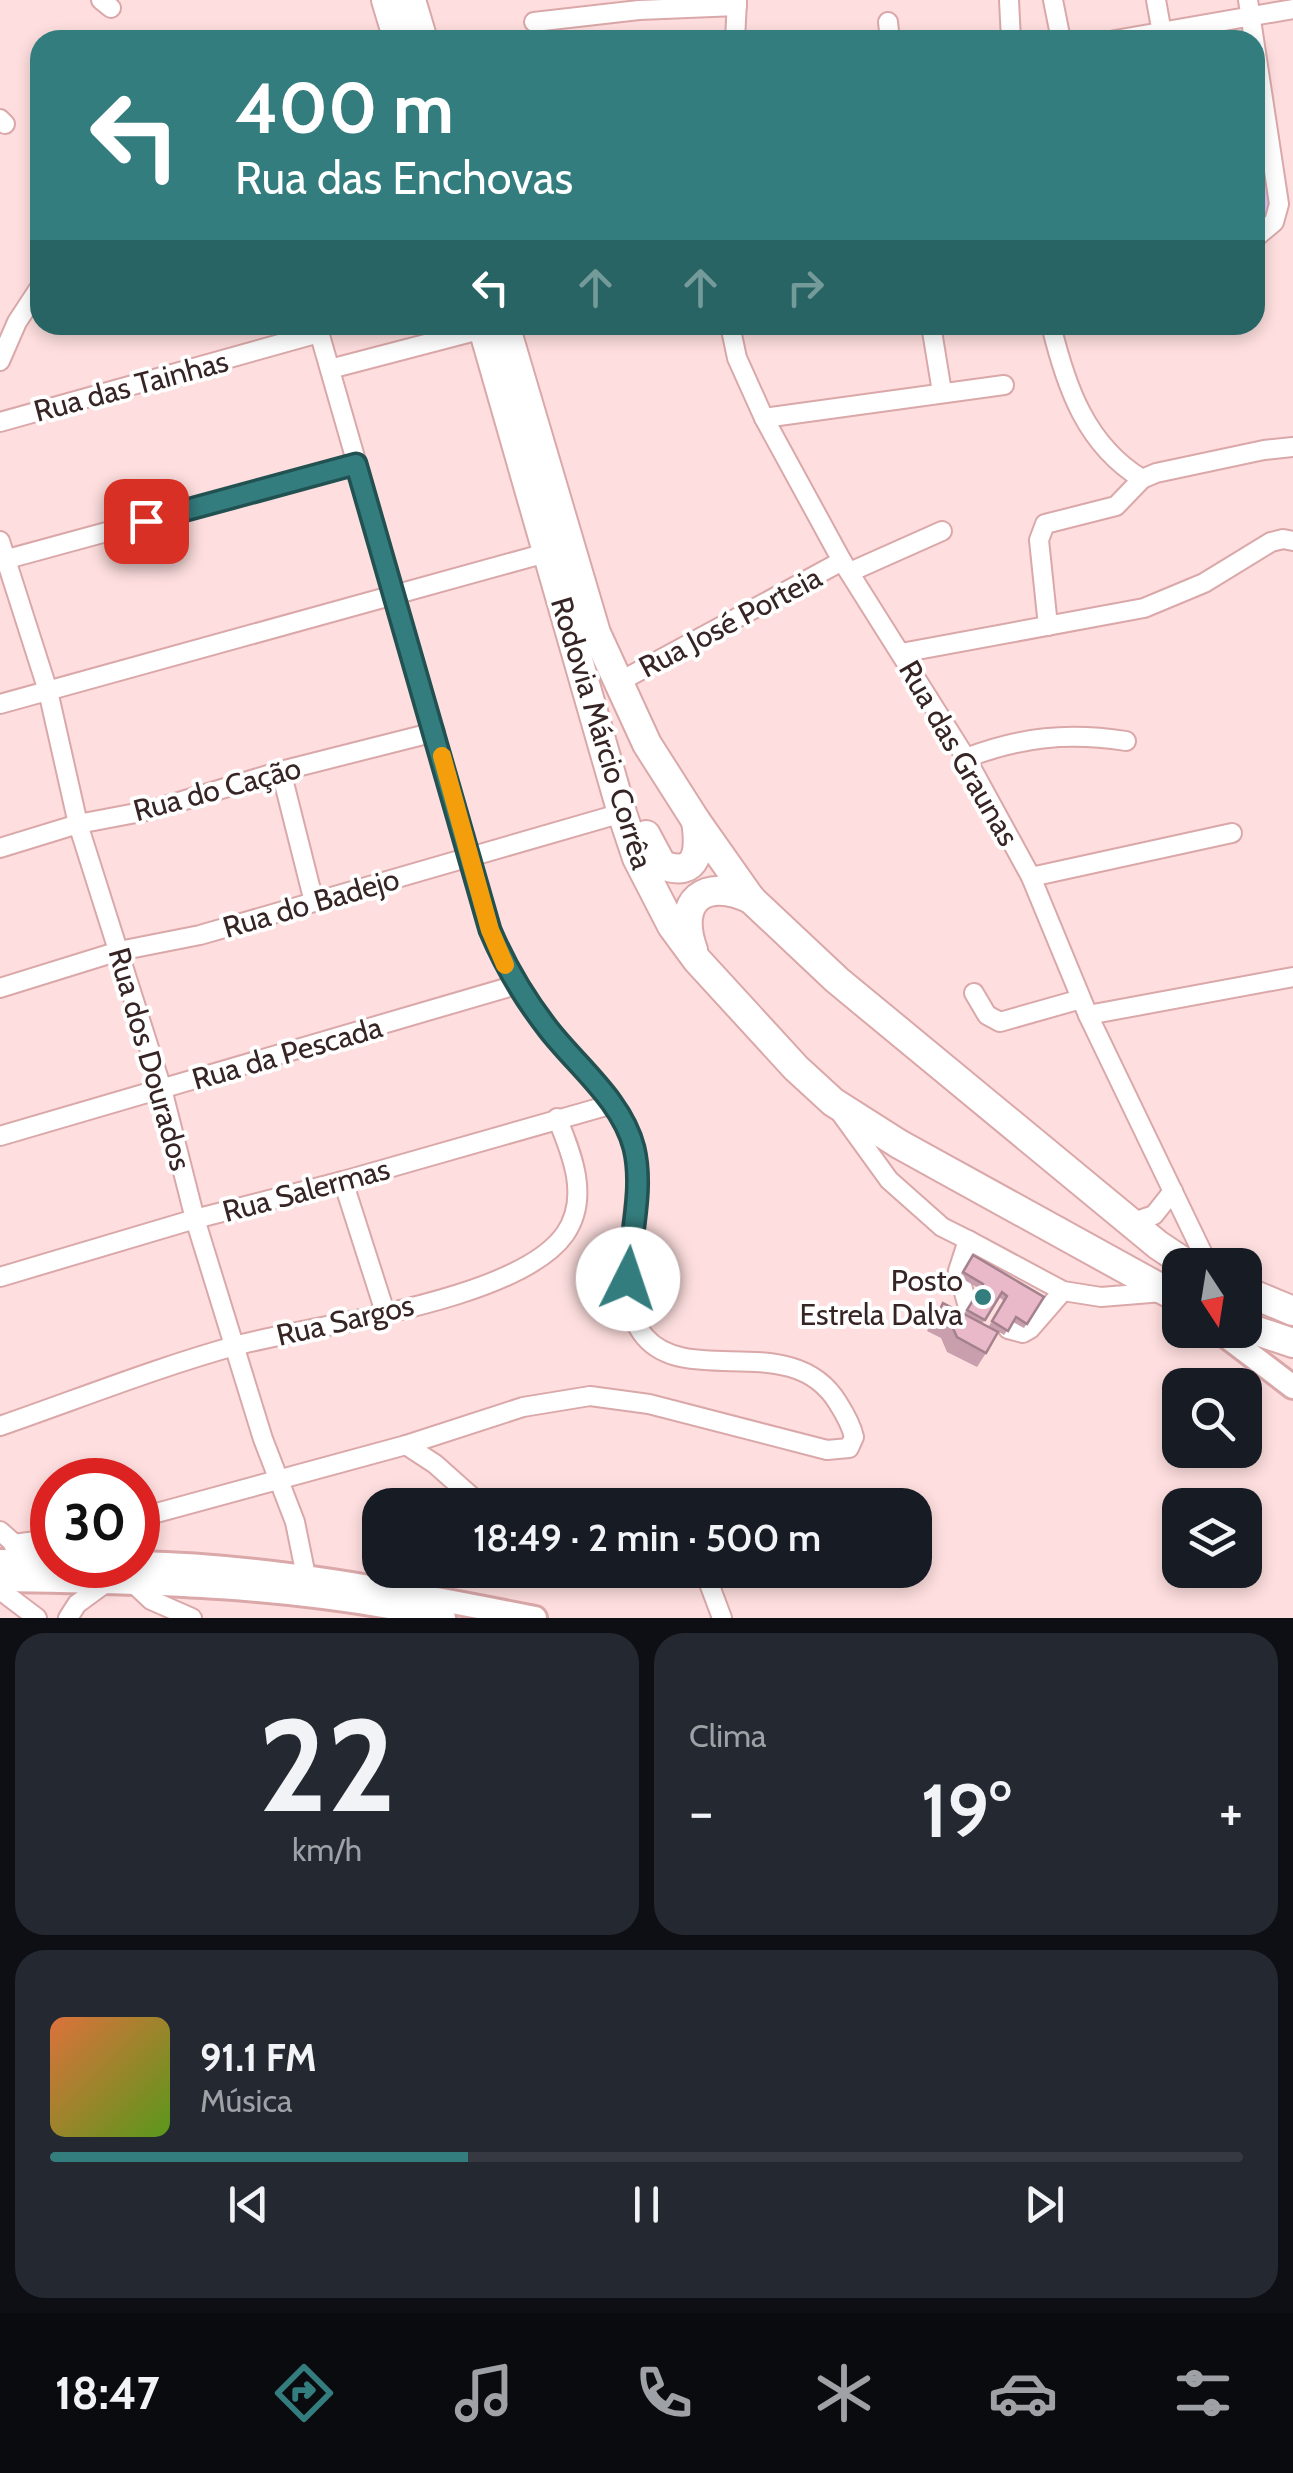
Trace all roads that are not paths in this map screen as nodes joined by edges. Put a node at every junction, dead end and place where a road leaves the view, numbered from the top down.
1 (386, 0) edge
2 (411, 0) edge
3 (419, 0) edge
4 (1009, 0) edge
5 (1053, 0) edge
6 (1156, 0) edge
7 (737, 3) edge
8 (1250, 8) edge
9 (1293, 9) edge
10 (534, 22) dead end
11 (395, 30) edge
12 (421, 30) edge
13 (423, 30) edge
14 (736, 30) edge
15 (1010, 30) edge
16 (1060, 30) edge
17 (1161, 30) edge
18 (1173, 30) edge
19 (1265, 109) edge
20 (1265, 230) edge
21 (30, 302) edge
22 (297, 335) edge
23 (320, 335) edge
24 (457, 335) edge
25 (492, 335) edge
26 (493, 335) edge
27 (732, 335) edge
28 (933, 335) edge
29 (1054, 335) edge
30 (0, 361) edge
31 (330, 370) junction
32 (1004, 384) dead end
33 (942, 392) junction
34 (764, 418) junction
35 (0, 422) edge
36 (1293, 448) edge
37 (356, 464) junction
38 (1142, 479) junction
39 (942, 530) dead end
40 (1293, 542) edge
41 (546, 553) junction
42 (2, 554) edge
43 (846, 567) junction
44 (396, 594) junction
45 (1048, 626) junction
46 (901, 654) junction
47 (617, 683) junction
48 (48, 691) junction
49 (0, 704) edge
50 (435, 732) junction
51 (1126, 741) dead end
52 (966, 758) junction
53 (281, 771) junction
54 (618, 801) junction
55 (696, 821) junction
56 (78, 824) junction
57 (1232, 833) dead end
58 (0, 848) edge
59 (470, 857) junction
60 (1031, 878) junction
61 (752, 898) junction
62 (314, 902) junction
63 (120, 951) junction
64 (697, 960) junction
65 (1293, 977) edge
66 (516, 985) junction
67 (0, 988) edge
68 (974, 993) dead end
69 (1085, 1007) junction
70 (162, 1090) junction
71 (832, 1102) junction
72 (613, 1104) junction
73 (557, 1118) junction
74 (0, 1136) edge
75 (344, 1182) junction
76 (1173, 1191) junction
77 (195, 1219) junction
78 (1131, 1222) junction
79 (968, 1240) junction
80 (1165, 1248) edge
81 (1200, 1248) edge
82 (0, 1277) edge
83 (1162, 1290) edge
84 (1063, 1291) junction
85 (1162, 1297) edge
86 (1262, 1298) edge
87 (968, 1307) edge
88 (1293, 1310) edge
89 (385, 1312) junction
90 (1008, 1329) edge
91 (1262, 1333) edge
92 (1293, 1343) edge
93 (236, 1346) junction
94 (1242, 1348) edge
95 (1293, 1387) edge
96 (0, 1426) edge
97 (406, 1445) junction
98 (278, 1479) junction
99 (462, 1488) edge
100 (160, 1512) edge
101 (30, 1542) edge
102 (4, 1546) edge
103 (30, 1556) edge
104 (160, 1569) edge
105 (160, 1576) edge
106 (306, 1576) junction
107 (0, 1580) edge
108 (30, 1581) edge
109 (99, 1588) edge
110 (143, 1588) edge
111 (711, 1588) edge
112 (388, 1589) joint
113 (0, 1590) edge
114 (36, 1618) edge
115 (68, 1618) edge
116 (192, 1618) edge
117 (444, 1618) edge
118 (535, 1618) edge
119 (722, 1618) edge

1 - 11 highway
2 - 12 highway
3 - 13 street
4 - 15 street
5 - 16 street
6 - 17 street
7 - 10 street
7 - 14 street
8 - 9 street
8 - 18 street
19 - 20 street
21 - 30 street
22 - 35 street, Rua das Tainhas
23 - 31 street
24 - 31 street
25 - 41 highway, Rodovia Márcio Corrêa
26 - 47 highway, Rodovia Márcio Corrêa
27 - 34 street, Rua das Graunas
28 - 33 street
29 - 38 street
31 - 37 street
32 - 33 street
33 - 34 street
34 - 43 street, Rua das Graunas
36 - 38 street
37 - 42 street
37 - 44 street
38 - 45 street
39 - 43 street, Rua José Porteia
40 - 45 street
41 - 44 street
41 - 54 highway, Rodovia Márcio Corrêa
42 - 48 street, Rua dos Dourados
43 - 46 street, Rua das Graunas
43 - 47 street, Rua José Porteia
44 - 48 street
44 - 50 street
45 - 46 street
46 - 52 street, Rua das Graunas
47 - 55 highway, Rodovia Márcio Corrêa
48 - 49 street
48 - 56 street, Rua dos Dourados
50 - 53 street, Rua do Cação
50 - 59 street
51 - 52 street
52 - 60 street, Rua das Graunas
53 - 56 street, Rua do Cação
53 - 62 street
54 - 55 highway
54 - 59 street, Rua do Badejo
54 - 64 highway, Rodovia Márcio Corrêa
55 - 61 highway, Rodovia Márcio Corrêa
56 - 58 street, Rua do Cação
56 - 63 street, Rua dos Dourados
57 - 60 street
59 - 62 street, Rua do Badejo
59 - 66 street
60 - 69 street, Rua das Graunas
61 - 64 highway
61 - 78 highway, Rodovia Márcio Corrêa
62 - 63 street, Rua do Badejo
63 - 67 street, Rua do Badejo
63 - 70 street, Rua dos Dourados
64 - 71 highway, Rodovia Márcio Corrêa
65 - 69 street
66 - 70 street, Rua da Pescada
66 - 72 street
68 - 69 street
69 - 76 street, Rua das Graunas
70 - 74 street, Rua da Pescada
70 - 77 street, Rua dos Dourados
71 - 79 street
71 - 83 highway, Rodovia Márcio Corrêa
72 - 73 street, Rua Salermas
72 - 97 street
73 - 75 street, Rua Salermas
73 - 89 street, Rua Sargos
75 - 77 street, Rua Salermas
75 - 89 street
76 - 78 street
76 - 81 street, Rua das Graunas
77 - 82 street, Rua Salermas
77 - 93 street, Rua dos Dourados
78 - 80 highway, Rodovia Márcio Corrêa
79 - 84 street
79 - 87 street
84 - 85 street
84 - 90 street
86 - 88 highway
89 - 93 street, Rua Sargos
91 - 92 highway
93 - 96 street, Rua Sargos
93 - 98 street, Rua dos Dourados
94 - 95 main road
97 - 98 street
97 - 99 street
98 - 100 street
98 - 106 street, Rua dos Dourados
101 - 102 street
102 - 103 main road
104 - 106 main road
105 - 117 main road
106 - 112 main road
107 - 108 main road
109 - 115 street
110 - 116 street
111 - 119 street
112 - 118 main road
113 - 114 street

